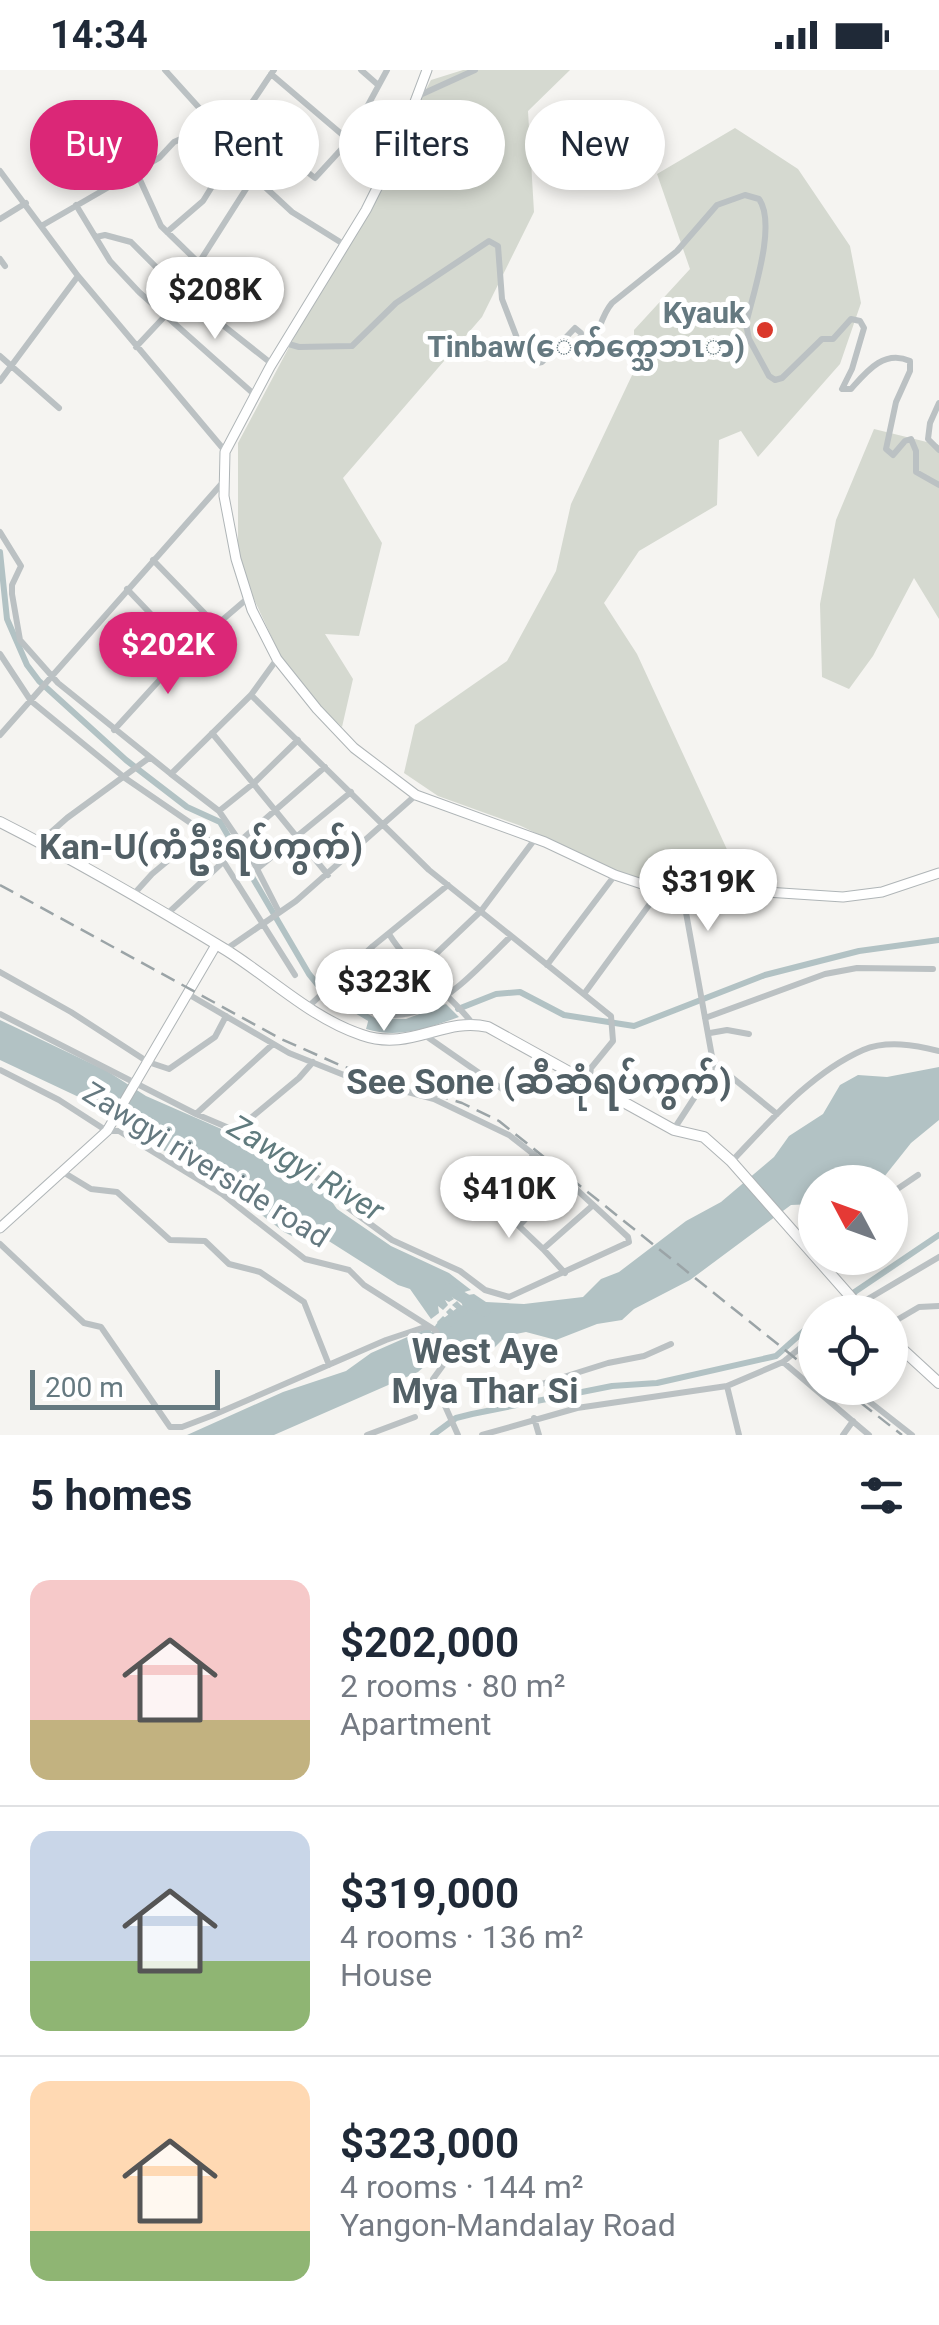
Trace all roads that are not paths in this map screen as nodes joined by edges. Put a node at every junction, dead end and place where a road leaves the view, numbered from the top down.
1 (164, 70) edge
2 (361, 70) edge
3 (387, 70) edge
4 (427, 70) edge
5 (475, 70) edge
6 (272, 72) edge
7 (378, 84) junction
8 (420, 95) junction
9 (192, 100) edge
10 (252, 100) edge
11 (370, 100) edge
12 (418, 100) edge
13 (339, 134) edge
14 (339, 152) edge
15 (0, 170) edge
16 (319, 175) edge
17 (102, 190) edge
18 (144, 190) edge
19 (210, 190) edge
20 (246, 190) edge
21 (267, 190) edge
22 (375, 190) edge
23 (26, 203) junction
24 (76, 205) junction
25 (0, 219) edge
26 (43, 225) junction
27 (166, 232) junction
28 (96, 237) junction
29 (345, 245) junction
30 (200, 264) junction
31 (78, 276) junction
32 (181, 292) junction
33 (165, 316) junction
34 (284, 343) junction
35 (136, 347) junction
36 (0, 356) edge
37 (272, 364) junction
38 (12, 366) junction
39 (0, 380) edge
40 (256, 395) junction
41 (939, 403) edge
42 (59, 408) dead end
43 (939, 450) edge
44 (225, 452) junction
45 (224, 480) junction
46 (939, 485) edge
47 (0, 532) edge
48 (153, 560) junction
49 (127, 590) junction
50 (248, 598) junction
51 (216, 624) junction
52 (186, 651) junction
53 (0, 654) edge
54 (278, 659) junction
55 (49, 681) junction
56 (250, 695) junction
57 (34, 698) junction
58 (114, 730) junction
59 (212, 732) junction
60 (0, 735) edge
61 (298, 740) junction
62 (149, 758) junction
63 (325, 767) junction
64 (171, 774) junction
65 (128, 776) junction
66 (254, 783) junction
67 (352, 792) junction
68 (416, 794) junction
69 (275, 808) junction
70 (219, 810) junction
71 (0, 822) edge
72 (383, 826) junction
73 (202, 833) junction
74 (297, 837) junction
75 (534, 839) junction
76 (240, 841) junction
77 (40, 842) junction
78 (223, 862) junction
79 (257, 869) junction
80 (939, 873) edge
81 (328, 875) junction
82 (615, 875) junction
83 (448, 885) junction
84 (660, 890) junction
85 (683, 895) junction
86 (132, 896) junction
87 (481, 911) junction
88 (166, 915) junction
89 (272, 917) junction
90 (388, 934) junction
91 (511, 936) junction
92 (221, 948) junction
93 (547, 965) junction
94 (933, 968) dead end
95 (420, 970) junction
96 (0, 972) edge
97 (294, 975) dead end
98 (327, 987) junction
99 (187, 993) junction
100 (584, 994) junction
101 (449, 999) junction
102 (308, 1008) junction
103 (0, 1014) edge
104 (226, 1016) junction
105 (704, 1017) junction
106 (469, 1019) junction
107 (710, 1033) junction
108 (749, 1034) dead end
109 (426, 1036) junction
110 (274, 1044) junction
111 (939, 1051) edge
112 (148, 1062) junction
113 (313, 1062) junction
114 (713, 1062) junction
115 (2, 1073) edge
116 (134, 1085) junction
117 (589, 1085) junction
118 (511, 1095) dead end
119 (196, 1114) junction
120 (776, 1114) junction
121 (109, 1129) junction
122 (674, 1130) junction
123 (234, 1132) junction
124 (534, 1154) junction
125 (731, 1162) junction
126 (63, 1172) junction
127 (918, 1175) dead end
128 (564, 1178) junction
129 (908, 1182) edge
130 (592, 1206) junction
131 (519, 1226) junction
132 (0, 1228) edge
133 (798, 1235) edge
134 (0, 1244) edge
135 (543, 1249) junction
136 (939, 1257) edge
137 (565, 1273) junction
138 (876, 1295) edge
139 (939, 1306) edge
140 (908, 1313) edge
141 (432, 1328) junction
142 (671, 1344) dead end
143 (798, 1349) edge
144 (908, 1352) edge
145 (783, 1362) junction
146 (329, 1365) junction
147 (934, 1371) edge
148 (568, 1377) junction
149 (939, 1384) edge
150 (535, 1386) dead end
151 (727, 1386) junction
152 (576, 1403) junction
153 (874, 1405) edge
154 (415, 1417) dead end
155 (534, 1418) junction
156 (853, 1422) junction
157 (367, 1435) edge
158 (458, 1435) edge
159 (482, 1435) edge
160 (540, 1435) edge
161 (739, 1435) edge
162 (842, 1435) edge
163 (869, 1435) edge
164 (912, 1435) edge

1 - 9 street
2 - 7 street
3 - 7 street
4 - 8 main road
5 - 8 street
6 - 10 street
6 - 13 street
7 - 11 street
8 - 12 main road
14 - 16 street
15 - 23 street
17 - 24 street
18 - 27 street
19 - 27 street
20 - 30 street
21 - 29 street
22 - 29 main road
23 - 25 street
23 - 26 street
24 - 26 street
24 - 28 street
26 - 31 street
27 - 30 street
28 - 32 street
28 - 33 street
29 - 34 main road
30 - 32 street
31 - 35 street
31 - 38 street
32 - 33 street
32 - 37 street
33 - 35 street
33 - 40 street
34 - 37 main road
34 - 46 street
35 - 44 street
36 - 38 street
37 - 40 main road
38 - 39 street
38 - 42 street
40 - 44 main road
41 - 43 street
44 - 45 main road
45 - 48 street
45 - 50 main road
47 - 55 street
48 - 49 street
48 - 51 street
49 - 52 street
49 - 55 street
50 - 51 street
50 - 54 main road
51 - 52 street
52 - 58 street
53 - 57 street
54 - 56 street
54 - 68 main road
55 - 57 street
55 - 58 street
56 - 59 street
56 - 61 street
57 - 60 street
57 - 65 street
58 - 62 street
59 - 64 street
59 - 66 street
61 - 63 street
61 - 66 street
62 - 64 street
62 - 65 street
63 - 67 street
63 - 69 street
64 - 70 street
65 - 73 street
65 - 77 street
66 - 69 street
66 - 70 street
67 - 72 street
67 - 74 street
68 - 72 street
68 - 75 main road
69 - 74 street
69 - 76 street
70 - 76 street
71 - 77 highway
72 - 81 street
72 - 83 street
73 - 78 street
73 - 86 street
74 - 79 street
74 - 81 street
75 - 82 main road
75 - 87 street
76 - 79 street
77 - 86 highway
78 - 88 street
78 - 89 street
79 - 89 street
80 - 85 main road
81 - 89 street
82 - 84 main road
82 - 93 street
83 - 87 street
83 - 90 street
84 - 85 main road
84 - 100 street
85 - 105 street
86 - 88 highway
87 - 91 street
87 - 95 street
88 - 92 highway
89 - 92 street
89 - 97 street
90 - 95 street
90 - 98 street
91 - 93 street
91 - 101 street
92 - 99 main road
92 - 102 highway
93 - 100 street
94 - 105 street
95 - 101 street
96 - 112 street
98 - 101 street
98 - 102 street
99 - 104 street
99 - 112 main road
100 - 117 street
101 - 106 street
102 - 109 highway
103 - 116 street, Zawgyi riverside road
104 - 110 street
104 - 112 street
105 - 107 street
106 - 109 highway
106 - 117 highway
107 - 108 street
107 - 114 street
109 - 118 street
110 - 113 street
110 - 119 street
111 - 120 street
112 - 116 main road
113 - 123 street
113 - 124 street
114 - 120 street
114 - 122 street
115 - 121 street, Zawgyi riverside road
116 - 119 street, Zawgyi riverside road
116 - 121 main road
117 - 122 highway
119 - 123 street, Zawgyi riverside road
120 - 125 street
121 - 126 main road
121 - 141 street, Zawgyi riverside road
122 - 125 highway
123 - 137 street, Zawgyi riverside road
124 - 128 street
124 - 131 street
125 - 133 highway
126 - 132 main road
126 - 146 street
127 - 129 street
128 - 130 street
128 - 131 street
130 - 135 street
130 - 137 street, Zawgyi riverside road
131 - 135 street
134 - 146 street
135 - 137 street
136 - 138 street
139 - 140 street
141 - 146 street
141 - 158 street, Zawgyi riverside road
142 - 148 street
143 - 145 street
144 - 147 highway
145 - 151 street
145 - 156 street
147 - 149 highway
148 - 150 street
148 - 152 street
151 - 152 street
151 - 161 street
152 - 155 street
153 - 164 street
154 - 157 street
155 - 159 street
155 - 160 street
156 - 162 street
156 - 163 street

